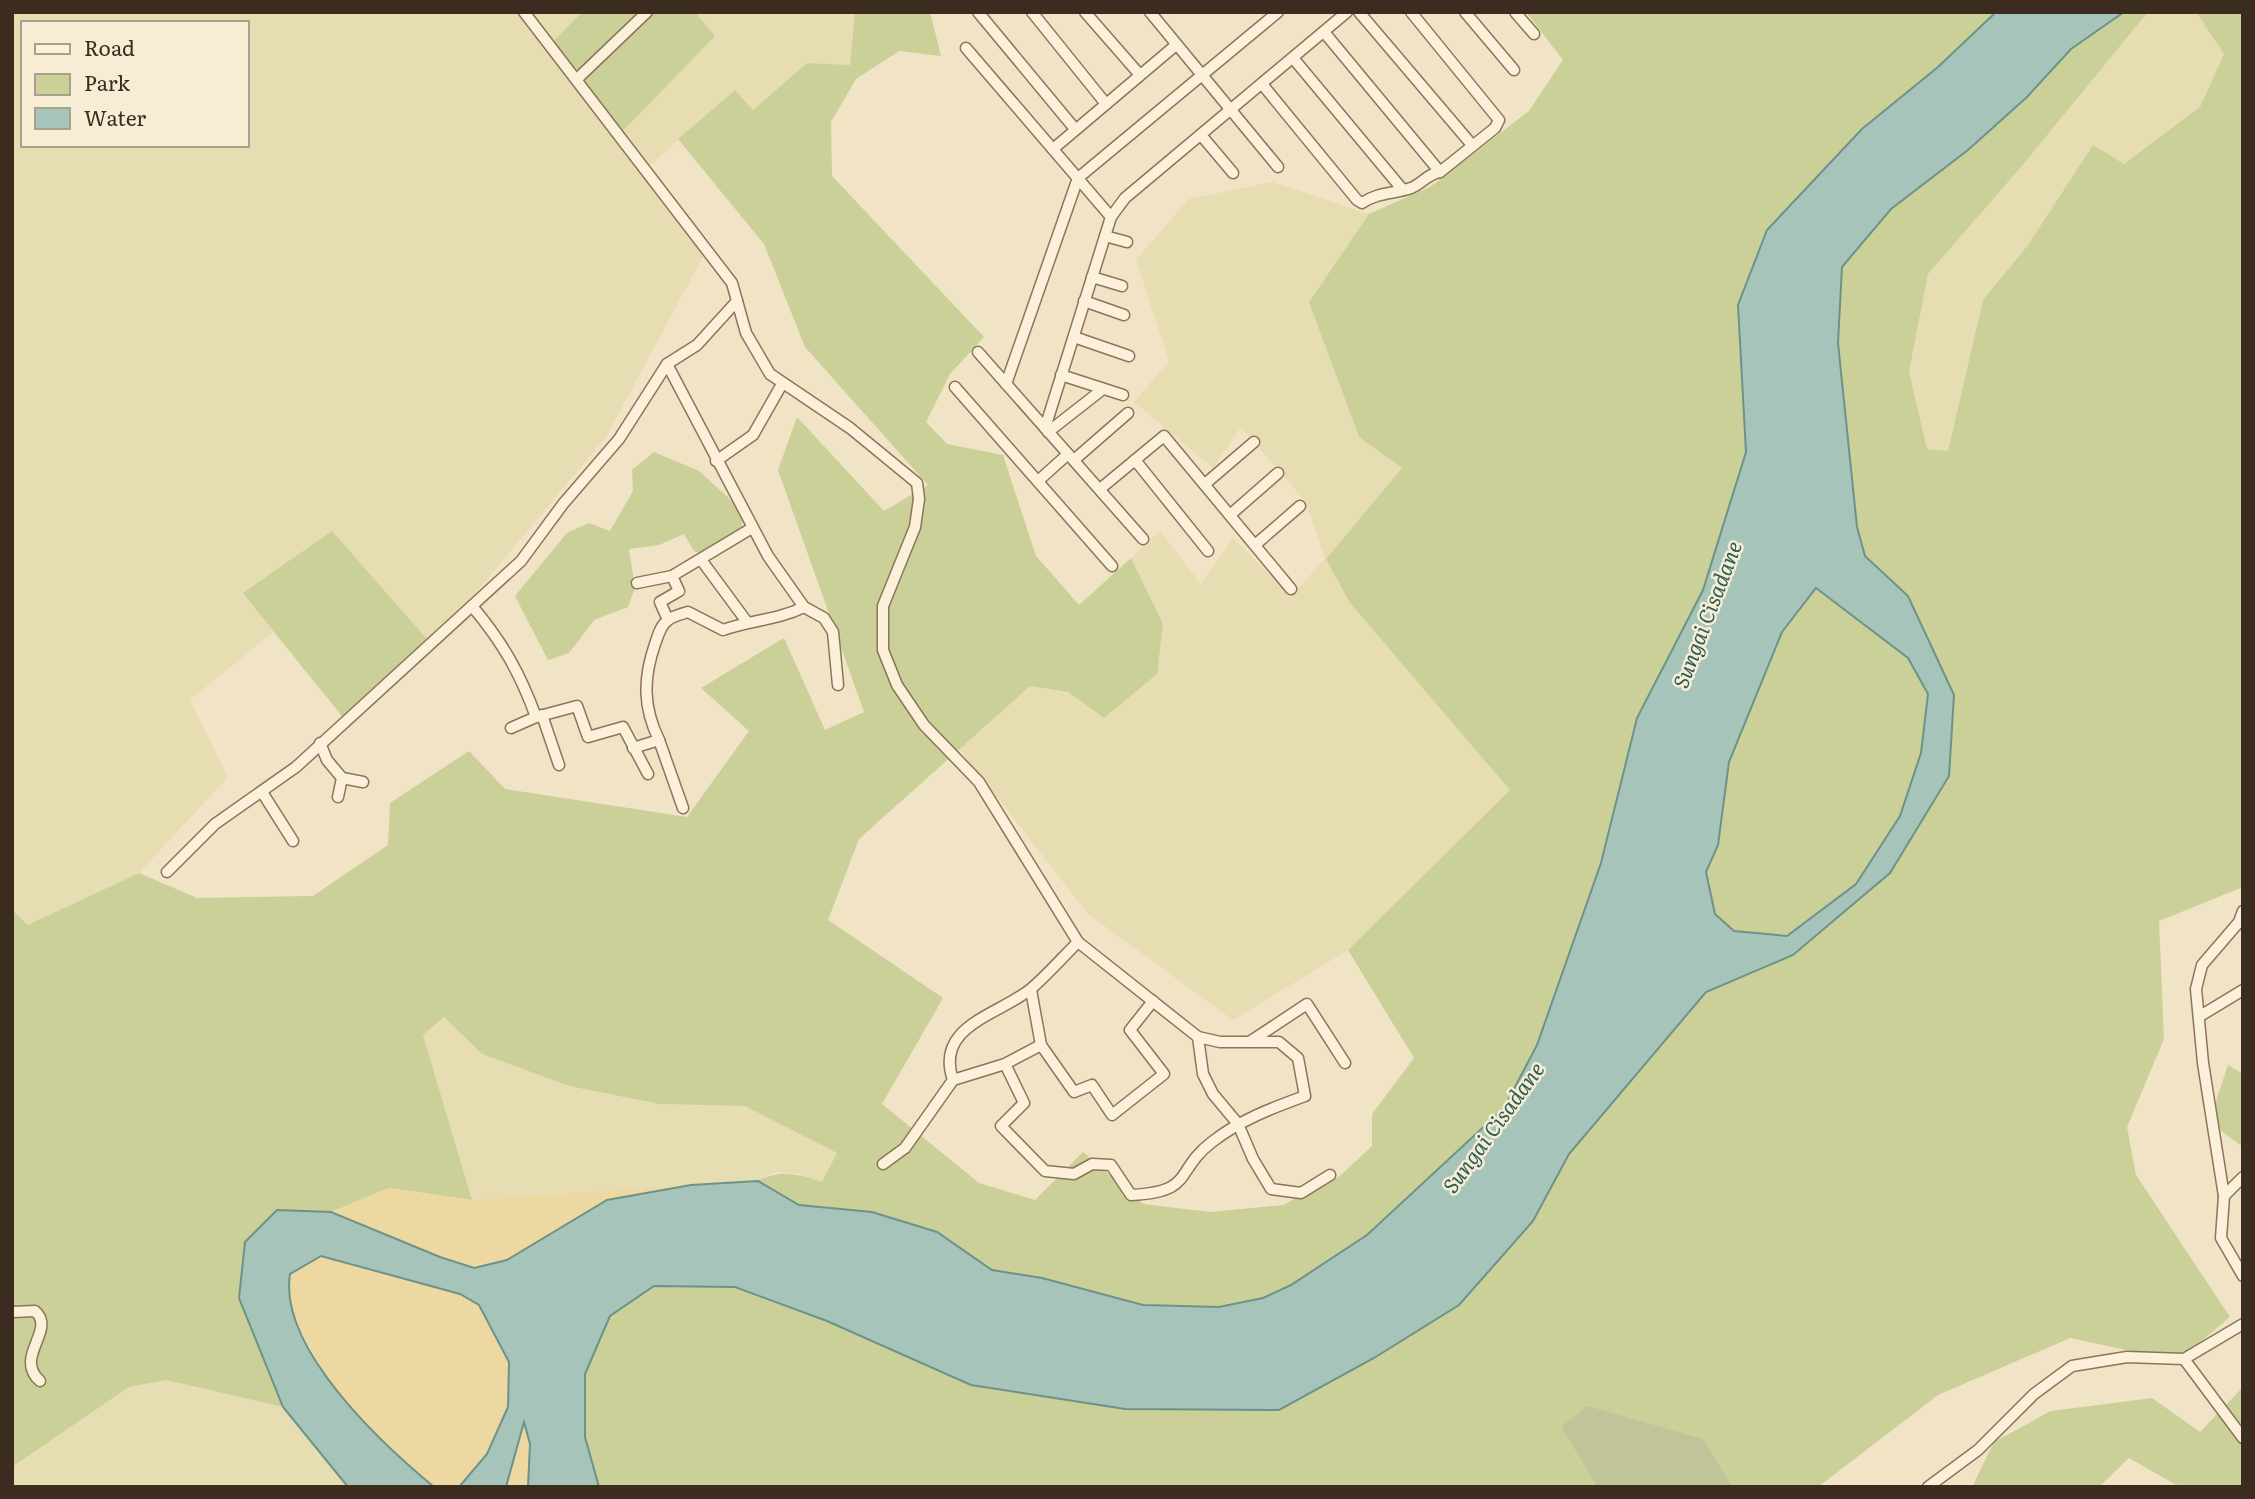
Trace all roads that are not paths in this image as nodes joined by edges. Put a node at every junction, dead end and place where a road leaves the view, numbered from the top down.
1 (524, 12) edge
2 (647, 12) edge
3 (978, 12) edge
4 (1032, 12) edge
5 (1086, 12) edge
6 (1150, 12) edge
7 (1278, 12) edge
8 (1347, 12) edge
9 (1359, 12) edge
10 (1411, 12) edge
11 (1465, 12) edge
12 (1515, 12) edge
13 (1324, 32) junction
14 (1534, 34) dead end
15 (1176, 45) junction
16 (967, 48) dead end
17 (1293, 58) junction
18 (1514, 70) dead end
19 (1140, 75) junction
20 (1201, 75) junction
21 (577, 79) junction
22 (1262, 84) junction
23 (1106, 104) junction
24 (1230, 110) junction
25 (1075, 130) junction
26 (1201, 135) junction
27 (1472, 145) junction
28 (1053, 149) junction
29 (1278, 167) dead end
30 (1440, 172) junction
31 (1233, 173) dead end
32 (1078, 178) junction
33 (1402, 190) junction
34 (1111, 217) junction
35 (1105, 236) junction
36 (1127, 242) dead end
37 (1092, 277) junction
38 (1122, 286) dead end
39 (737, 301) junction
40 (1084, 301) junction
41 (1124, 315) dead end
42 (1074, 337) junction
43 (978, 352) dead end
44 (1129, 356) dead end
45 (667, 364) junction
46 (1061, 374) junction
47 (782, 384) junction
48 (1006, 384) junction
49 (955, 387) dead end
50 (1103, 389) junction
51 (1123, 395) dead end
52 (1128, 414) dead end
53 (1047, 430) junction
54 (1254, 442) dead end
55 (1071, 457) junction
56 (1135, 460) junction
57 (716, 461) junction
58 (1278, 473) dead end
59 (1038, 481) junction
60 (1205, 485) junction
61 (1100, 489) junction
62 (1300, 506) dead end
63 (1230, 515) junction
64 (751, 528) junction
65 (1143, 538) dead end
66 (1255, 545) junction
67 (1208, 551) dead end
68 (702, 561) junction
69 (1112, 566) dead end
70 (672, 576) junction
71 (637, 583) dead end
72 (1291, 589) dead end
73 (472, 606) junction
74 (804, 607) junction
75 (668, 620) junction
76 (747, 621) junction
77 (838, 685) dead end
78 (539, 716) junction
79 (511, 728) dead end
80 (659, 740) junction
81 (320, 743) junction
82 (633, 748) junction
83 (559, 765) dead end
84 (648, 774) dead end
85 (342, 778) junction
86 (363, 782) dead end
87 (262, 792) junction
88 (338, 797) dead end
89 (683, 808) dead end
90 (293, 841) dead end
91 (167, 872) dead end
92 (2243, 911) edge
93 (2241, 925) edge
94 (1078, 942) junction
95 (1031, 990) junction
96 (2243, 990) edge
97 (1153, 1001) junction
98 (2200, 1016) junction
99 (1198, 1037) junction
100 (1251, 1041) junction
101 (1041, 1045) junction
102 (1345, 1063) dead end
103 (1005, 1064) junction
104 (953, 1080) junction
105 (1238, 1124) junction
106 (883, 1164) dead end
107 (1330, 1175) dead end
108 (2243, 1177) edge
109 (2224, 1196) junction
110 (2243, 1276) edge
111 (12, 1312) edge
112 (2243, 1324) edge
113 (2184, 1359) junction
114 (40, 1381) dead end
115 (2243, 1438) edge
116 (1928, 1487) edge

1 - 21 street
2 - 21 street
3 - 25 street
4 - 23 street
5 - 19 street
6 - 15 street
7 - 20 street
8 - 13 street
9 - 27 street
10 - 27 street
11 - 18 street
12 - 14 street
13 - 17 street
13 - 30 street
15 - 19 street
15 - 20 street
16 - 28 street
17 - 22 street
17 - 33 street
19 - 23 street
20 - 24 street
20 - 32 street
21 - 39 street
22 - 24 street
22 - 33 street
23 - 25 street
24 - 26 street
24 - 29 street
25 - 28 street
26 - 31 street
26 - 34 street
27 - 30 street
28 - 32 street
30 - 33 street
32 - 34 street
32 - 48 street
34 - 35 street
35 - 36 street
35 - 37 street
37 - 38 street
37 - 40 street
39 - 45 street
39 - 47 street
40 - 41 street
40 - 42 street
42 - 44 street
42 - 46 street
43 - 48 street
45 - 57 street
45 - 73 street
46 - 50 street
46 - 53 street
47 - 57 street
47 - 94 street
48 - 53 street
49 - 59 street
50 - 51 street
50 - 53 street
52 - 55 street
53 - 55 street
54 - 60 street
55 - 59 street
55 - 61 street
56 - 60 street
56 - 61 street
56 - 67 street
57 - 64 street
58 - 63 street
59 - 69 street
60 - 63 street
61 - 65 street
62 - 66 street
63 - 66 street
64 - 68 street
64 - 74 street
66 - 72 street
68 - 70 street
68 - 76 street
70 - 71 street
70 - 75 street
73 - 78 street
73 - 81 street
74 - 76 street
74 - 77 street
75 - 76 street
75 - 80 street
78 - 79 street
78 - 82 street
78 - 83 street
80 - 82 street
80 - 89 street
81 - 85 street
81 - 87 street
82 - 84 street
85 - 86 street
85 - 88 street
87 - 90 street
87 - 91 street
92 - 93 street
93 - 98 street
94 - 95 street
94 - 97 street
95 - 101 street
95 - 104 street
96 - 98 street
97 - 99 street
97 - 101 street
98 - 109 street
99 - 100 street
99 - 105 street
100 - 102 street
100 - 105 street
101 - 103 street
103 - 104 street
103 - 105 street
104 - 106 street
105 - 107 street
108 - 109 street
109 - 110 street
111 - 114 street
112 - 113 street
113 - 115 street
113 - 116 street

